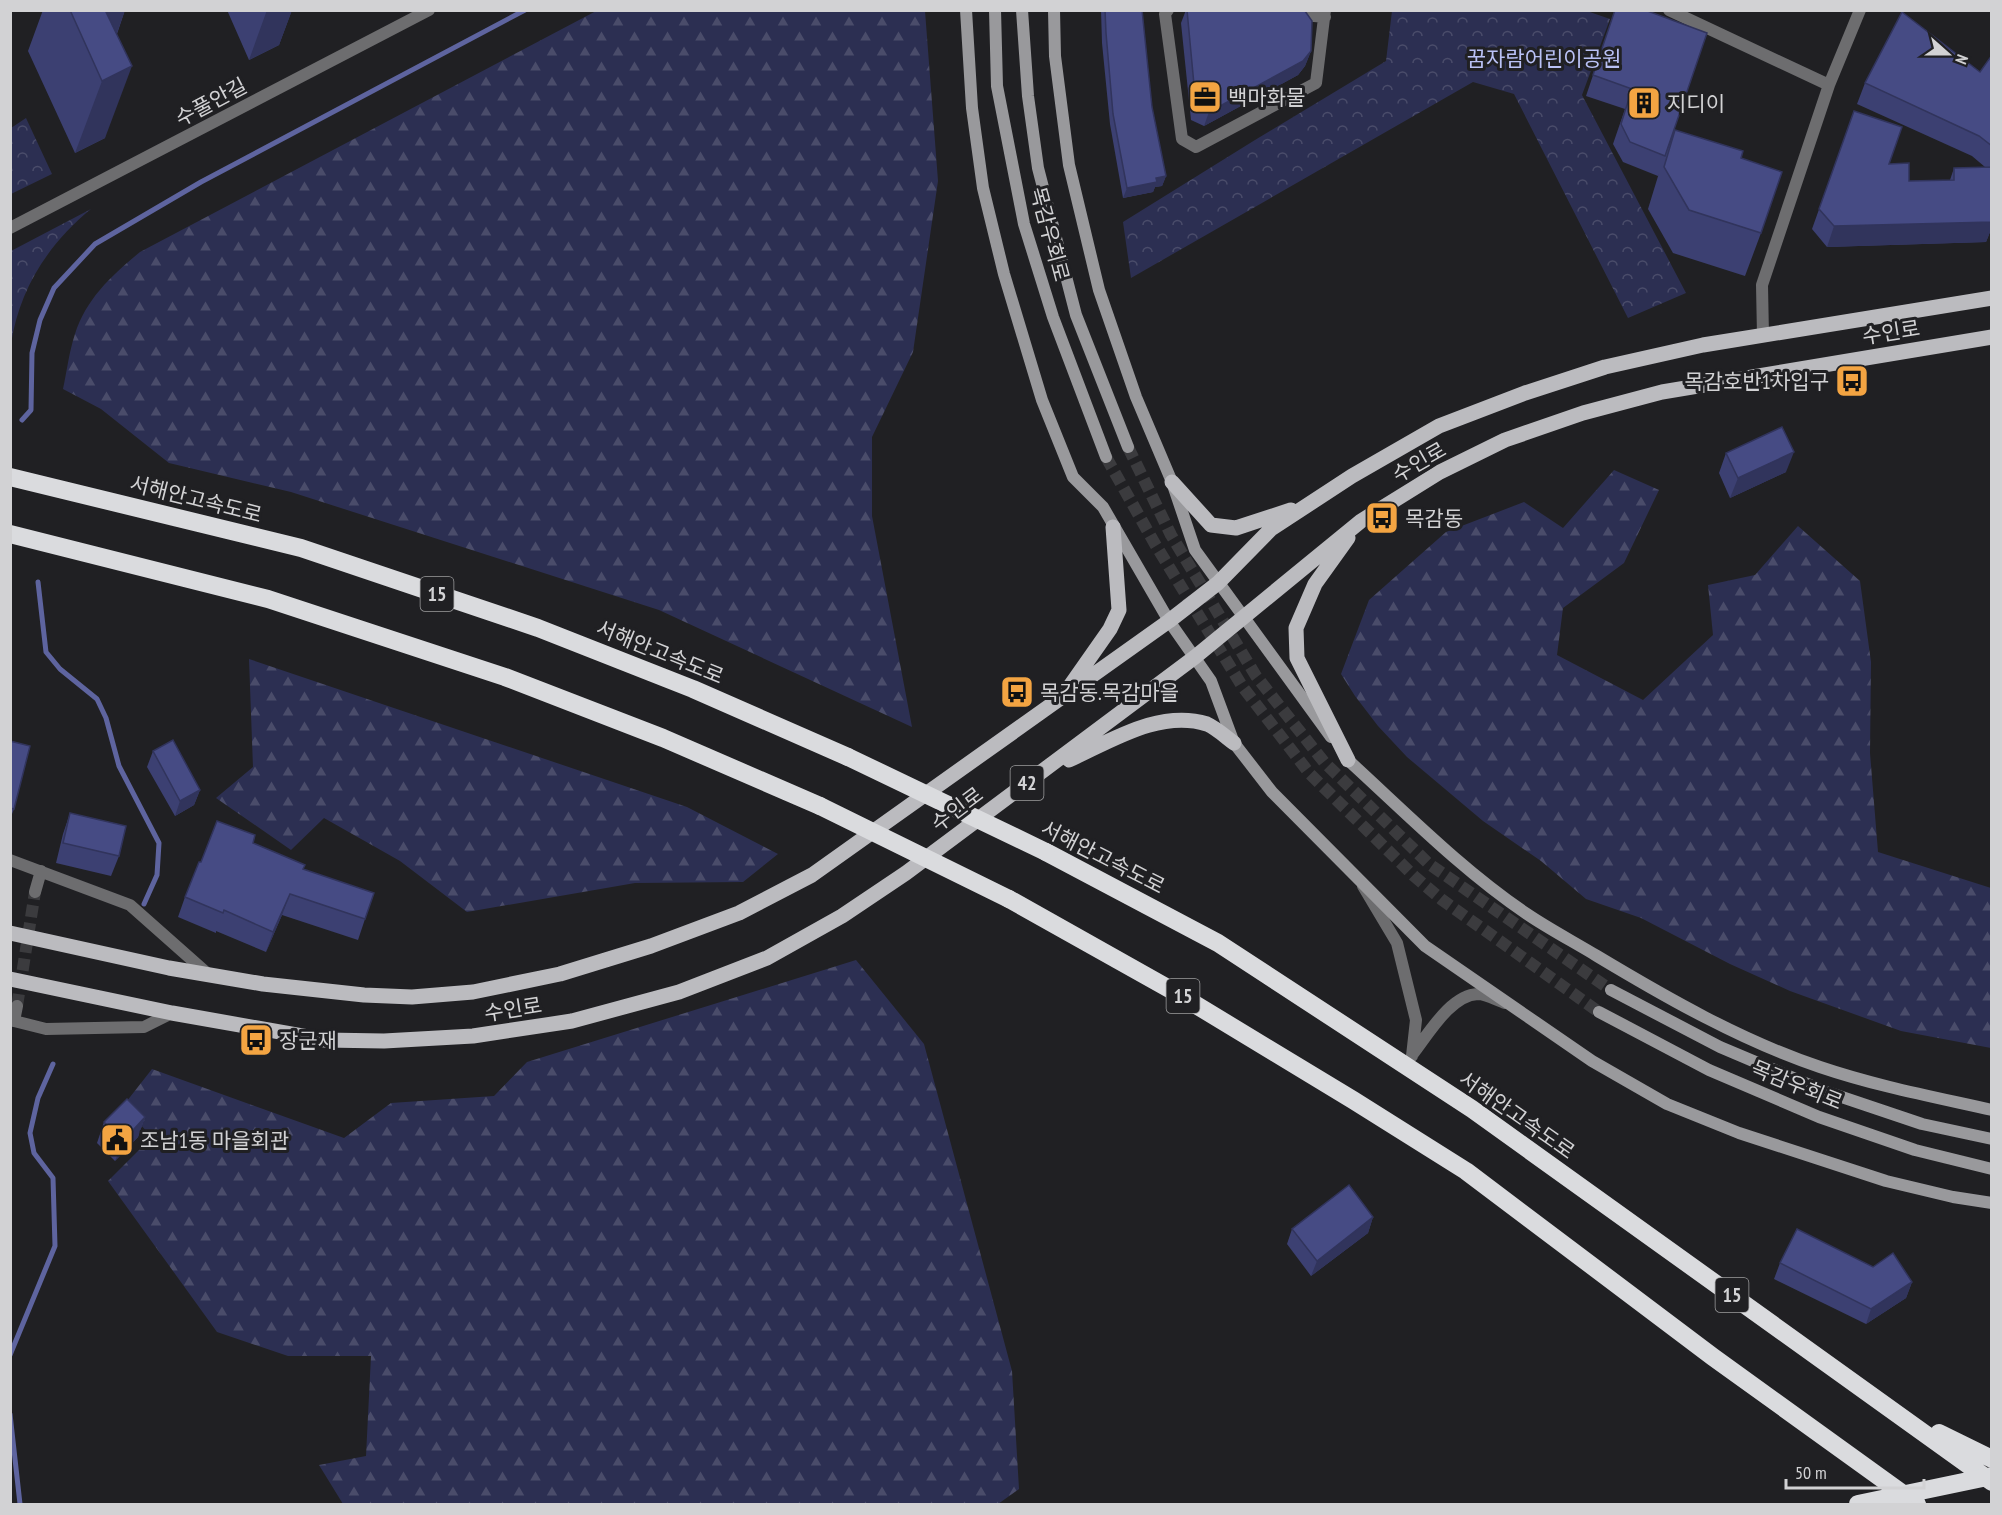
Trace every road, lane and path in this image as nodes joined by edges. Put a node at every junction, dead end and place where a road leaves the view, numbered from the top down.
1 (429, 10) edge
2 (966, 10) edge
3 (995, 10) edge
4 (1022, 10) edge
5 (1054, 10) edge
6 (1168, 10) edge
7 (1669, 10) edge
8 (1860, 10) edge
9 (1280, 13) edge
10 (1325, 14) edge
11 (1829, 85) junction
12 (10, 228) edge
13 (1992, 298) edge
14 (1762, 336) junction
15 (1992, 337) edge
16 (1128, 447) tunnel mouth
17 (1106, 458) tunnel mouth
18 (10, 477) edge
19 (1172, 482) junction
20 (1311, 503) junction
21 (1361, 521) junction
22 (1113, 527) junction
23 (10, 534) edge
24 (1218, 583) junction
25 (1244, 618) junction
26 (1169, 621) junction
27 (1195, 657) junction
28 (1062, 697) junction
29 (1234, 743) junction
30 (1348, 760) junction
31 (1041, 772) junction
32 (10, 860) edge
33 (41, 870) junction
34 (1359, 880) junction
35 (35, 892) tunnel mouth
36 (10, 933) edge
37 (209, 975) junction
38 (10, 980) edge
39 (1611, 990) tunnel mouth
40 (17, 1006) tunnel mouth
41 (1514, 1006) junction
42 (1599, 1012) tunnel mouth
43 (172, 1013) junction
44 (12, 1021) edge
45 (1992, 1110) edge
46 (1992, 1139) edge
47 (1992, 1169) edge
48 (1992, 1203) edge
49 (1895, 1412) junction
50 (1992, 1459) edge
51 (1992, 1476) edge
52 (1992, 1482) edge
53 (1858, 1504) edge
54 (1917, 1504) edge

1 - 12 street, 수풀안길
2 - 22 main road
3 - 17 main road, 목감우회로
4 - 16 main road, 목감우회로
5 - 19 main road
6 - 10 street
7 - 11 street
8 - 11 street
9 - 10 street
11 - 14 street
13 - 14 main road, 수인로 / 42
14 - 20 main road, 수인로 / 42
15 - 21 main road, 수인로 / 42
18 - 49 highway, 서해안고속도로 / 15, bridge
19 - 20 main road
19 - 24 main road
20 - 24 main road, 수인로 / 42
21 - 25 main road, 수인로 / 42
21 - 30 main road
22 - 26 main road
22 - 28 main road
23 - 54 highway, 15, bridge
24 - 25 main road
24 - 26 main road, 수인로 / 42
25 - 27 main road, 수인로 / 42
25 - 30 main road
26 - 27 main road
26 - 28 main road, 수인로 / 42
27 - 29 main road
27 - 31 main road, 수인로 / 42
28 - 37 main road, 수인로 / 42
29 - 31 main road
29 - 34 main road
30 - 45 main road
31 - 43 main road, 수인로 / 42
32 - 33 street
33 - 35 street
33 - 37 street
34 - 41 main road
34 - 41 street
36 - 37 main road, 수인로 / 42
38 - 43 main road, 수인로 / 42
39 - 46 main road, 목감우회로
40 - 44 street
41 - 48 main road
42 - 47 main road, 목감우회로
43 - 44 street
49 - 50 highway
49 - 52 highway, 서해안고속도로 / 15
51 - 53 highway, bridge

